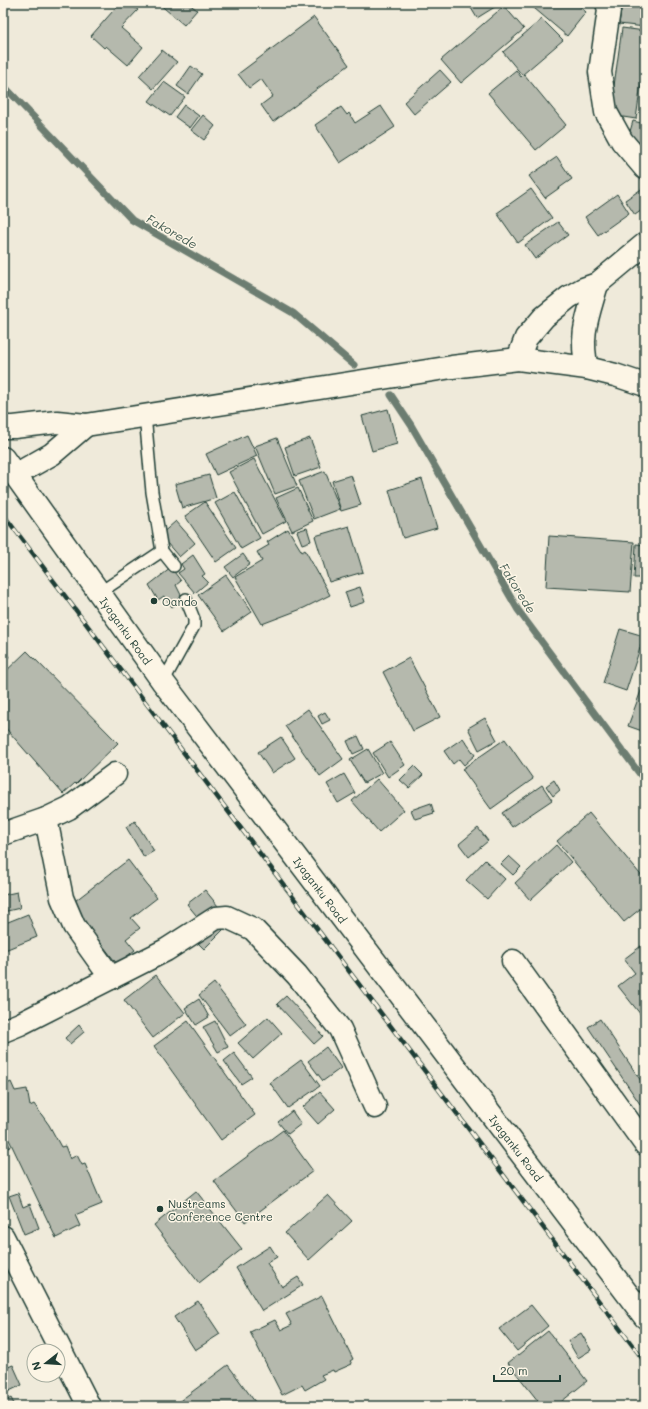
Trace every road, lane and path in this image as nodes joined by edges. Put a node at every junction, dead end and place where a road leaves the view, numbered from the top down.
1 (607, 3) edge
2 (645, 168) edge
3 (645, 244) edge
4 (597, 284) junction
5 (518, 359) junction
6 (587, 368) junction
7 (645, 385) edge
8 (145, 415) junction
9 (86, 425) junction
10 (3, 427) edge
11 (9, 467) edge
12 (162, 551) junction
13 (174, 566) dead end
14 (99, 593) junction
15 (186, 599) dead end
16 (163, 682) junction
17 (115, 774) dead end
18 (46, 819) junction
19 (3, 834) edge
20 (513, 961) dead end
21 (111, 978) junction
22 (3, 1031) edge
23 (375, 1107) dead end
24 (645, 1144) edge
25 (3, 1237) edge
26 (645, 1317) edge
27 (89, 1406) edge

1 - 2 main road
3 - 4 main road
4 - 5 main road
4 - 6 main road
5 - 6 main road
5 - 8 main road
6 - 7 main road
8 - 9 main road
8 - 12 lane
9 - 10 main road
9 - 11 main road
11 - 14 main road, Iyaganku Road
12 - 13 lane
12 - 14 lane
14 - 16 main road, Iyaganku Road
15 - 16 lane
16 - 26 main road, Iyaganku Road
17 - 18 main road
18 - 19 main road
18 - 21 main road
20 - 24 main road
21 - 22 main road
21 - 23 main road
25 - 27 main road

